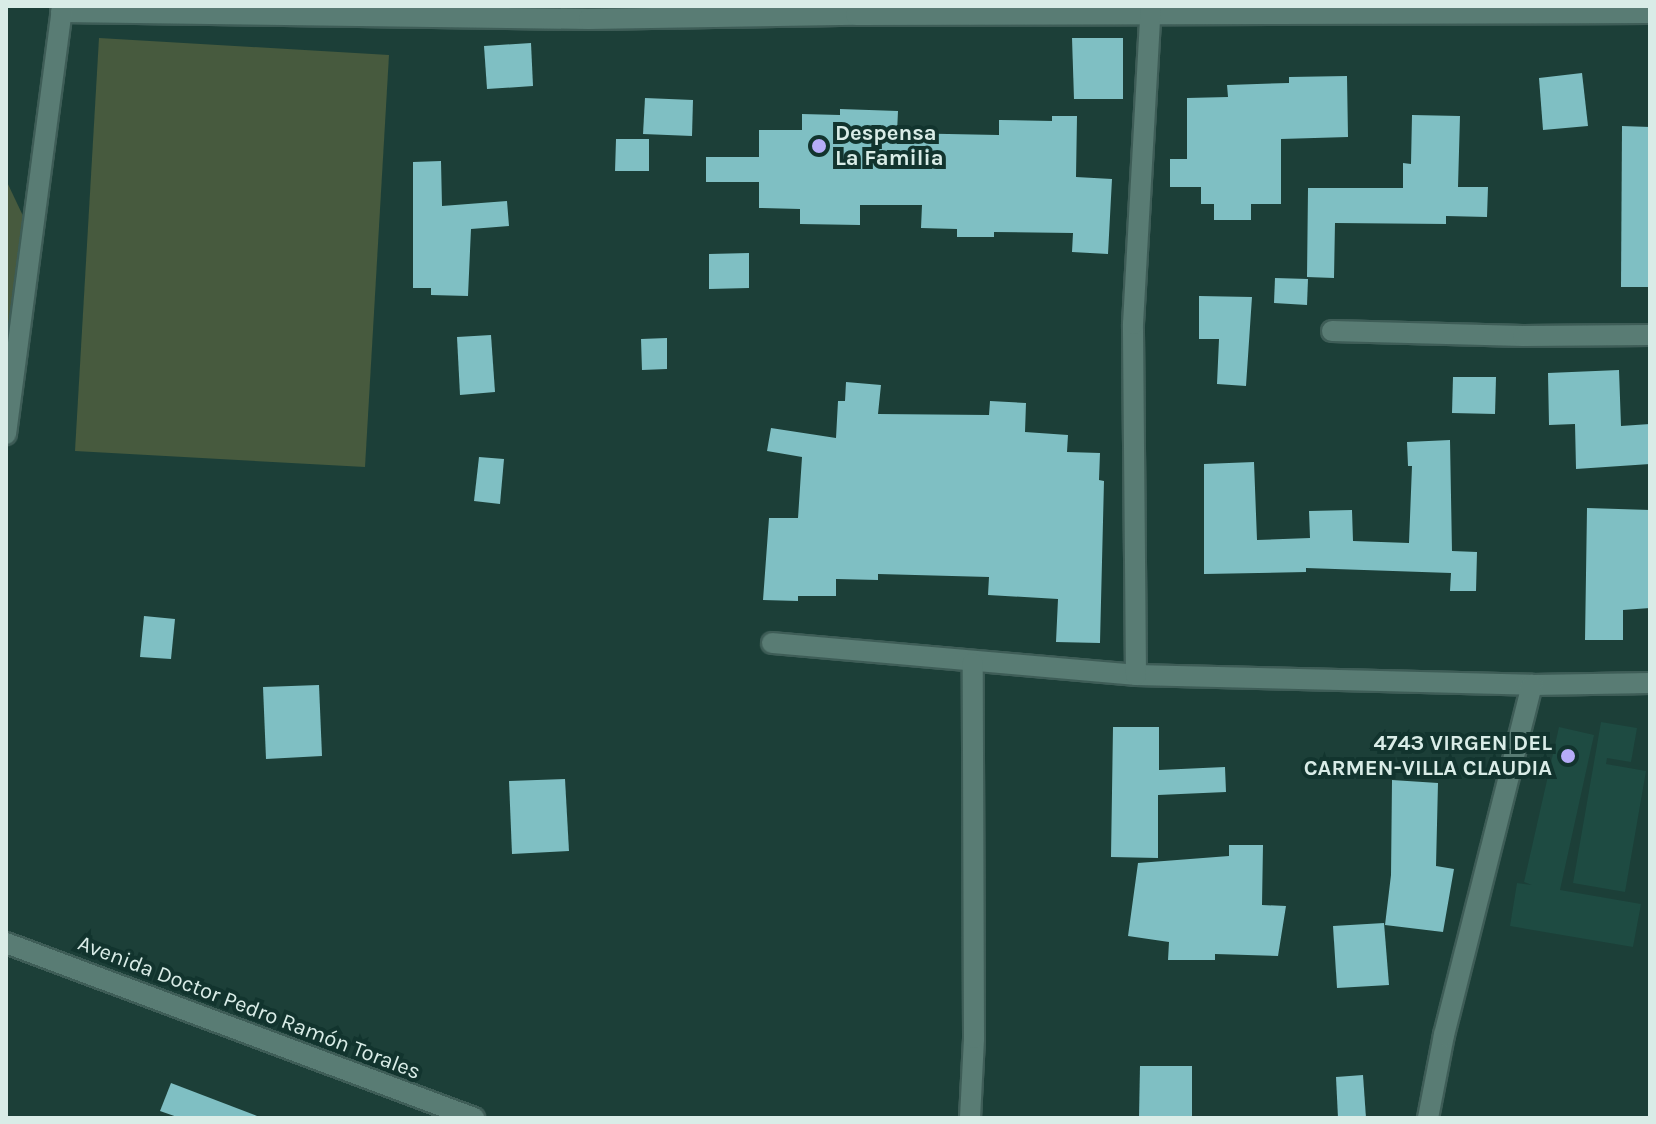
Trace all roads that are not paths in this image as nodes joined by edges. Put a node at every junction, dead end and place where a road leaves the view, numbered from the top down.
1 (62, 9) edge
2 (856, 10) edge
3 (1151, 10) edge
4 (506, 12) edge
5 (654, 12) edge
6 (1650, 13) edge
7 (1332, 331) dead end
8 (1650, 335) edge
9 (6, 434) edge
10 (772, 643) dead end
11 (973, 663) junction
12 (1136, 675) junction
13 (1650, 683) edge
14 (1532, 685) junction
15 (6, 943) edge
16 (474, 1118) edge
17 (970, 1118) edge
18 (1428, 1118) edge

1 - 4 street
1 - 9 street
2 - 3 street
2 - 5 street
3 - 6 street
3 - 12 street
4 - 5 street
7 - 8 street
10 - 11 street
11 - 12 street
11 - 17 street
12 - 14 street
13 - 14 street
14 - 18 street
15 - 16 street, Avenida Doctor Pedro Ramón Torales

